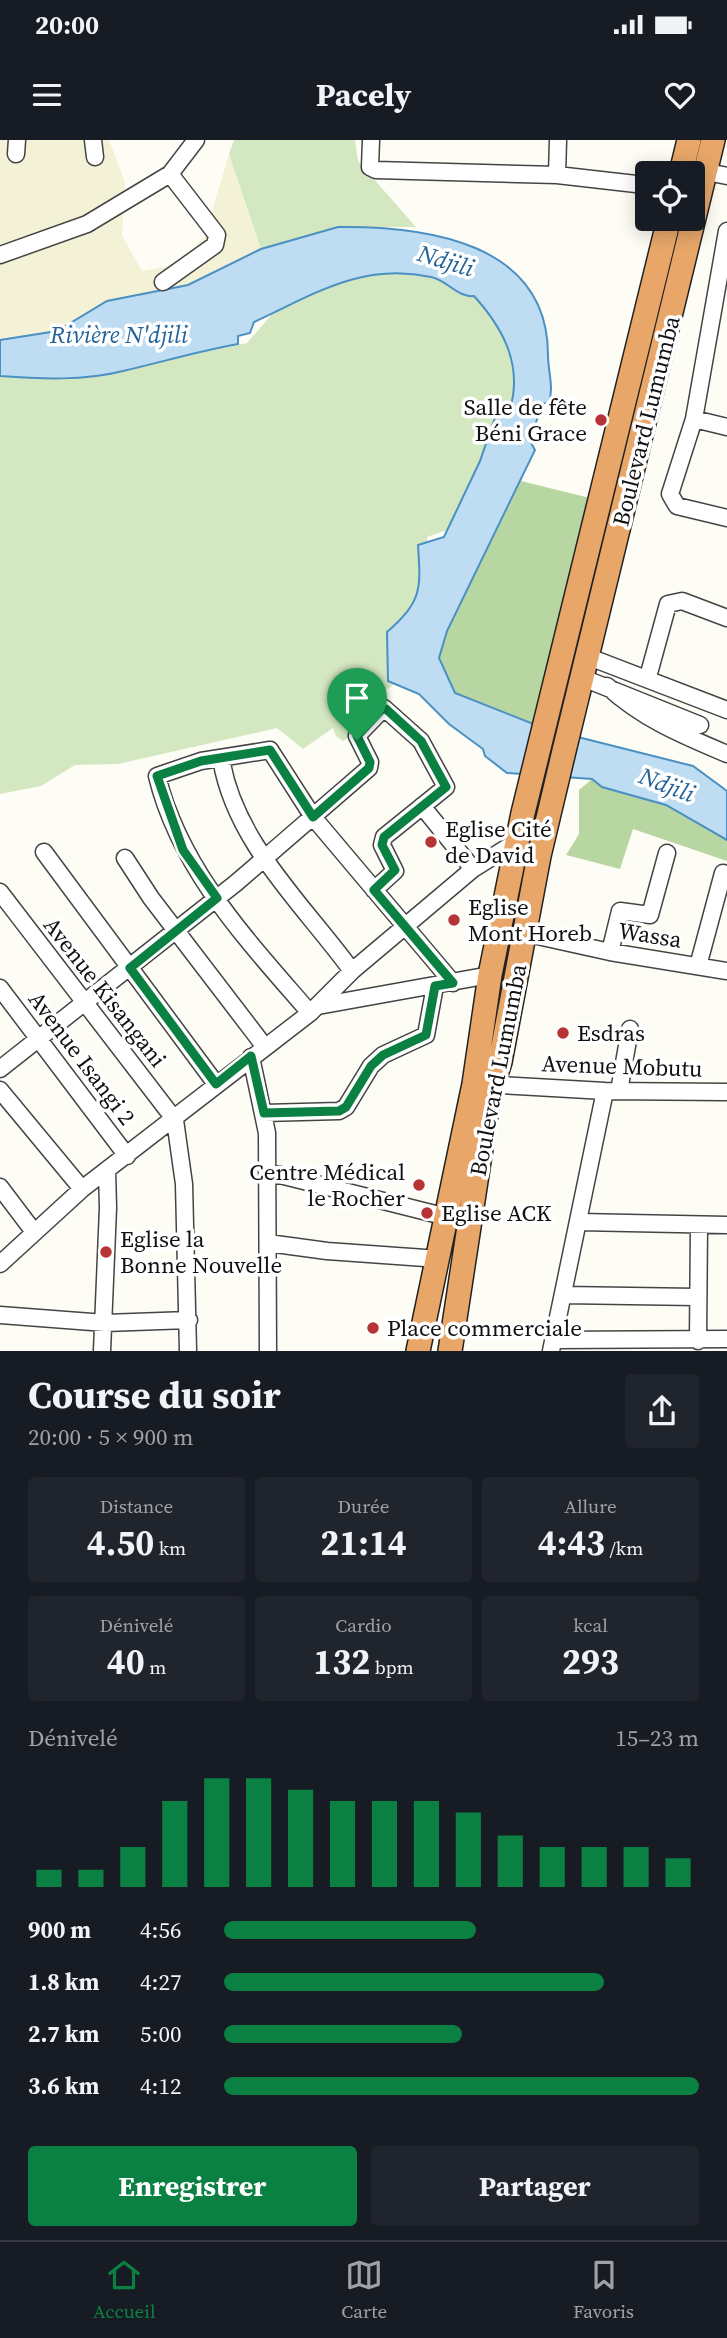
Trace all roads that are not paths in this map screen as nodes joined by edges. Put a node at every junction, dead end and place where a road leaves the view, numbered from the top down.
1 (93, 140) edge
2 (195, 140) edge
3 (371, 140) edge
4 (558, 140) edge
5 (689, 140) edge
6 (713, 140) edge
7 (95, 157) dead end
8 (684, 161) edge
9 (170, 174) junction
10 (717, 174) edge
11 (557, 175) junction
12 (635, 184) edge
13 (727, 230) edge
14 (666, 231) edge
15 (0, 255) edge
16 (163, 282) dead end
17 (720, 314) edge
18 (694, 419) junction
19 (727, 427) edge
20 (727, 518) edge
21 (727, 618) edge
22 (586, 668) junction
23 (648, 677) junction
24 (607, 686) junction
25 (727, 710) edge
26 (700, 725) dead end
27 (727, 754) edge
28 (221, 758) junction
29 (422, 806) junction
30 (313, 817) junction
31 (519, 840) junction
32 (44, 852) dead end
33 (667, 853) dead end
34 (125, 858) dead end
35 (265, 858) junction
36 (473, 869) junction
37 (723, 873) dead end
38 (374, 890) junction
39 (0, 892) edge
40 (217, 898) junction
41 (404, 926) junction
42 (176, 930) junction
43 (524, 933) junction
44 (610, 952) junction
45 (698, 966) junction
46 (130, 968) junction
47 (352, 971) junction
48 (727, 971) edge
49 (490, 975) junction
50 (453, 983) junction
51 (435, 986) junction
52 (0, 988) edge
53 (86, 1003) junction
54 (314, 1009) junction
55 (630, 1029) dead end
56 (39, 1041) junction
57 (265, 1046) junction
58 (251, 1056) junction
59 (0, 1069) edge
60 (216, 1084) junction
61 (484, 1084) junction
62 (0, 1090) edge
63 (612, 1091) junction
64 (727, 1092) edge
65 (264, 1113) junction
66 (174, 1120) junction
67 (127, 1156) junction
68 (107, 1170) junction
69 (268, 1172) junction
70 (0, 1187) edge
71 (82, 1189) junction
72 (447, 1217) junction
73 (579, 1222) junction
74 (699, 1225) junction
75 (727, 1225) edge
76 (34, 1232) junction
77 (268, 1242) junction
78 (439, 1259) junction
79 (0, 1264) edge
80 (563, 1295) junction
81 (697, 1297) junction
82 (0, 1315) edge
83 (189, 1320) junction
84 (105, 1323) junction
85 (727, 1339) edge
86 (698, 1340) junction
87 (553, 1346) edge
88 (102, 1351) edge
89 (188, 1351) edge
90 (268, 1351) edge
91 (418, 1351) edge
92 (450, 1351) edge

1 - 7 street
2 - 9 street
3 - 11 street
4 - 11 street
5 - 8 highway
6 - 10 highway, Boulevard Lumumba
9 - 15 street
9 - 16 street
10 - 22 highway, Boulevard Lumumba
11 - 12 street
13 - 17 street
14 - 31 highway, Boulevard Lumumba
17 - 18 street
18 - 19 street
18 - 20 street
21 - 23 street
22 - 23 street
22 - 24 street
22 - 43 highway, Boulevard Lumumba
23 - 25 street
24 - 26 street
24 - 27 street
28 - 30 street
28 - 35 street
28 - 40 street
29 - 30 street
29 - 36 street
29 - 38 street
30 - 35 street
30 - 38 street
31 - 36 street
31 - 49 highway, Boulevard Lumumba
32 - 46 street
33 - 44 street
34 - 42 street
35 - 40 street
35 - 47 street
36 - 41 street
37 - 45 street
38 - 41 street
39 - 53 street, Avenue Kisangani
40 - 42 street
40 - 54 street
41 - 47 street
41 - 50 street
42 - 46 street
42 - 57 street
43 - 44 street, Wassa
43 - 61 highway, Boulevard Lumumba
44 - 45 street, Wassa
45 - 48 street, Wassa
46 - 53 street
46 - 60 street
47 - 54 street
49 - 50 street
49 - 61 highway, Boulevard Lumumba
50 - 51 street
51 - 54 street
51 - 65 street
52 - 56 street, Avenue Isangi 2
53 - 56 street
53 - 66 street, Avenue Kisangani
54 - 57 street
55 - 63 street
56 - 59 street
56 - 67 street, Avenue Isangi 2
57 - 58 street
58 - 60 street
58 - 65 street
60 - 66 street
61 - 63 street, Avenue Mobutu
61 - 72 highway, Boulevard Lumumba
61 - 92 highway, Boulevard Lumumba
62 - 71 street
63 - 64 street, Avenue Mobutu
63 - 73 street
65 - 69 street
66 - 67 street
66 - 83 street
67 - 68 street
68 - 71 street
68 - 84 street
69 - 72 street
69 - 77 street
70 - 76 street
71 - 76 street
72 - 78 highway, Boulevard Lumumba
73 - 74 street
73 - 80 street
74 - 75 street
74 - 81 street
76 - 79 street
77 - 78 street
77 - 90 street
78 - 91 highway, Boulevard Lumumba
80 - 81 street
80 - 87 street
81 - 86 street
82 - 84 street
83 - 84 street
83 - 89 street
84 - 88 street
85 - 86 street
86 - 87 street

